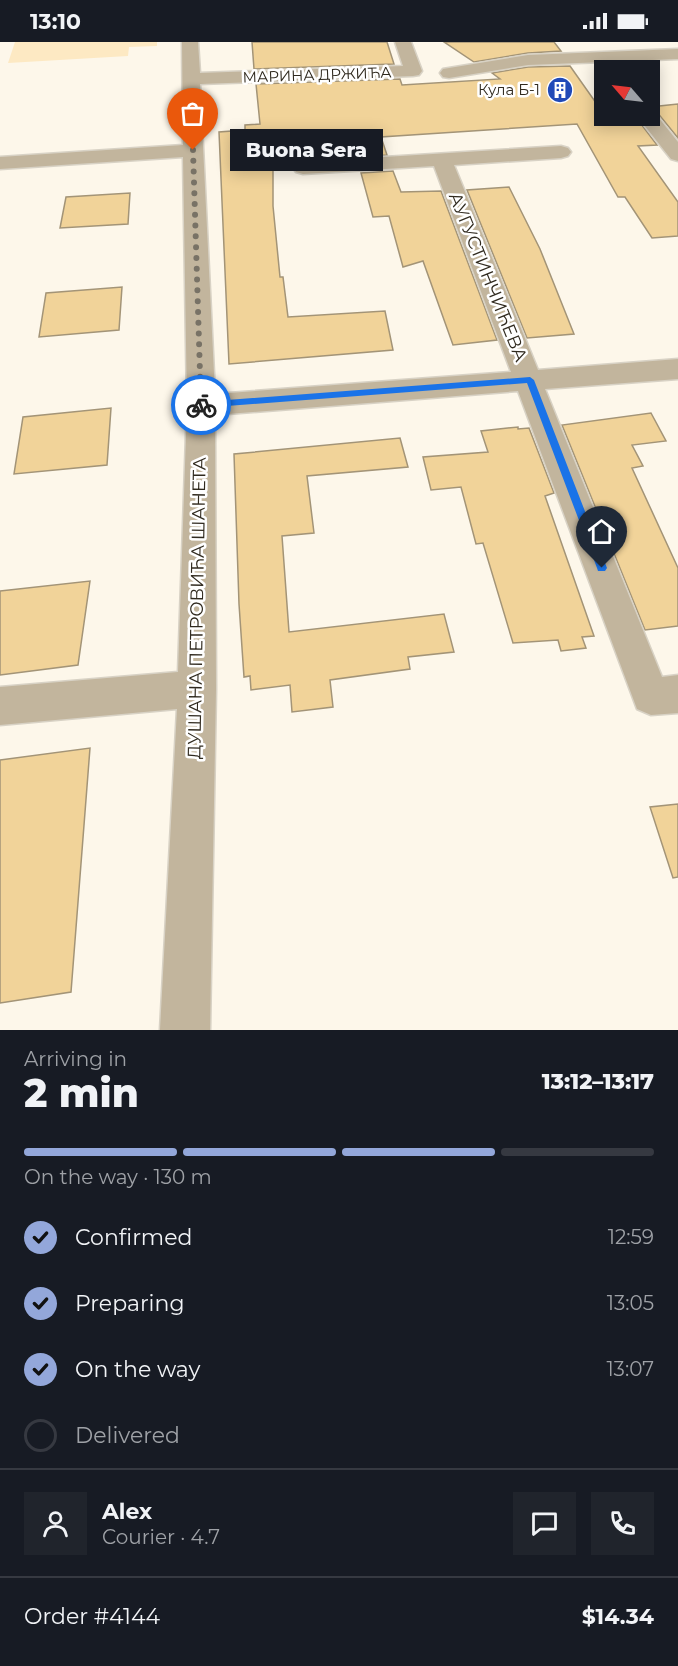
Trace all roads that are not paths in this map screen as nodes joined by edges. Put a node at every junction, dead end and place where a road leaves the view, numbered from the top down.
1 (190, 42) edge
2 (403, 42) edge
3 (678, 54) edge
4 (635, 60) edge
5 (594, 63) edge
6 (449, 73) dead end
7 (191, 79) junction
8 (655, 126) edge
9 (193, 150) junction
10 (561, 152) dead end
11 (678, 155) edge
12 (442, 160) junction
13 (0, 163) edge
14 (303, 168) dead end
15 (678, 369) edge
16 (530, 380) junction
17 (201, 406) junction
18 (197, 689) junction
19 (665, 695) edge
20 (0, 706) edge
21 (185, 1030) edge

1 - 7 street, ДУШАНА ПЕТРОВИЋА ШАНЕТА
2 - 7 street, МАРИНА ДРЖИЋА
3 - 4 street
5 - 6 street
7 - 9 street, ДУШАНА ПЕТРОВИЋА ШАНЕТА
8 - 11 street
9 - 13 street
9 - 17 street, ДУШАНА ПЕТРОВИЋА ШАНЕТА
10 - 12 street
12 - 14 street
12 - 16 street, АУГУСТИНЧИЋЕВА
15 - 16 street
16 - 17 street
16 - 19 street, АУГУСТИНЧИЋЕВА
17 - 18 street, ДУШАНА ПЕТРОВИЋА ШАНЕТА
18 - 20 street
18 - 21 street, ДУШАНА ПЕТРОВИЋА ШАНЕТА

